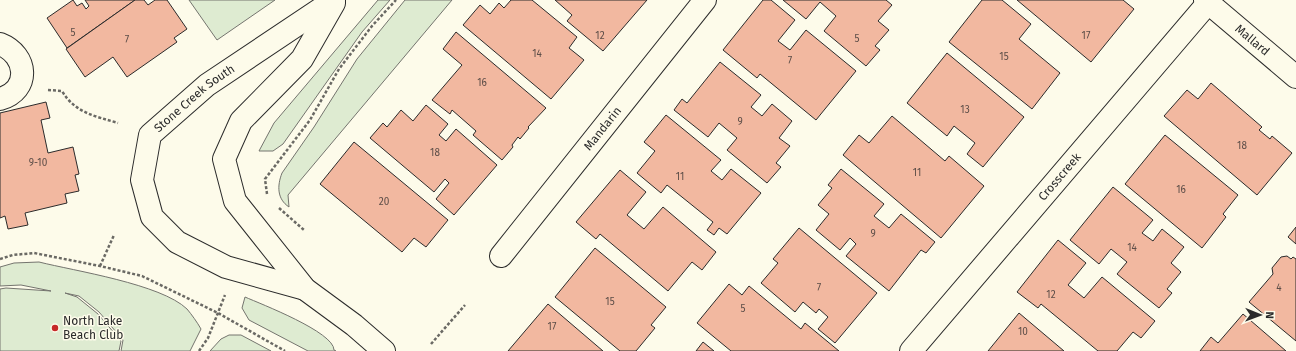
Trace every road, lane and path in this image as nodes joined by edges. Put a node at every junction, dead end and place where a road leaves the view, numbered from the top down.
1 (335, 0) edge
2 (396, 0) edge
3 (705, 0) edge
4 (1206, 1) edge
5 (0, 44) edge
6 (1296, 78) edge
7 (46, 90) dead end
8 (0, 99) edge
9 (118, 123) dead end
10 (268, 195) dead end
11 (278, 207) dead end
12 (304, 230) dead end
13 (114, 235) dead end
14 (501, 256) dead end
15 (0, 259) edge
16 (100, 266) junction
17 (305, 289) junction
18 (226, 290) dead end
19 (465, 305) dead end
20 (218, 313) junction
21 (431, 344) dead end
22 (199, 351) edge
23 (286, 351) edge
24 (384, 351) edge
25 (911, 351) edge

1 - 17 street, Stone Creek South
1 - 17 street, Stone Creek South
2 - 10 path
3 - 14 street, Mandarin
4 - 6 street, Mallard
4 - 25 street, Crosscreek
5 - 8 street
7 - 9 path
11 - 12 path
13 - 16 path
15 - 16 path
16 - 20 path
17 - 24 street, Stone Creek South
18 - 20 path
19 - 21 path
20 - 22 path
20 - 23 path

